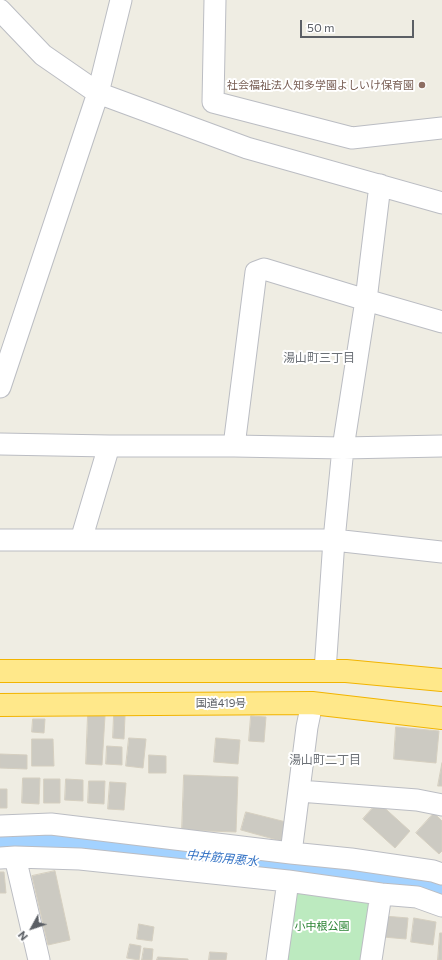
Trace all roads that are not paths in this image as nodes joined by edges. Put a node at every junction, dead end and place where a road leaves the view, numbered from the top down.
1 (121, 0) edge
2 (215, 0) edge
3 (0, 10) edge
4 (98, 93) junction
5 (442, 128) edge
6 (380, 185) junction
7 (442, 203) edge
8 (366, 300) junction
9 (442, 322) edge
10 (0, 387) edge
11 (0, 444) edge
12 (109, 446) junction
13 (234, 446) junction
14 (442, 446) edge
15 (342, 448) junction
16 (0, 540) edge
17 (81, 540) junction
18 (334, 540) junction
19 (442, 552) edge
20 (0, 671) edge
21 (325, 671) junction
22 (442, 680) edge
23 (312, 703) junction
24 (0, 705) edge
25 (442, 718) edge
26 (299, 791) junction
27 (442, 805) edge
28 (0, 826) edge
29 (290, 853) junction
30 (8, 857) edge
31 (442, 874) edge
32 (288, 881) junction
33 (381, 894) junction
34 (442, 906) edge
35 (40, 960) edge
36 (276, 960) edge
37 (371, 960) edge

1 - 4 street
2 - 5 street
3 - 4 street
4 - 6 street
4 - 10 street
6 - 7 street
6 - 8 street
8 - 9 street
8 - 13 street
8 - 15 street
11 - 12 street
12 - 13 street
12 - 17 street
13 - 15 street
14 - 15 street
15 - 18 street
16 - 17 street
17 - 18 street
18 - 19 street
18 - 21 street
20 - 21 highway
21 - 22 highway
23 - 24 highway, 国道419号
23 - 25 highway, 国道419号
23 - 26 street
26 - 27 street
26 - 29 street
28 - 29 street
29 - 31 street
30 - 32 street
30 - 35 street
32 - 33 street
32 - 36 street
33 - 34 street
33 - 37 street

